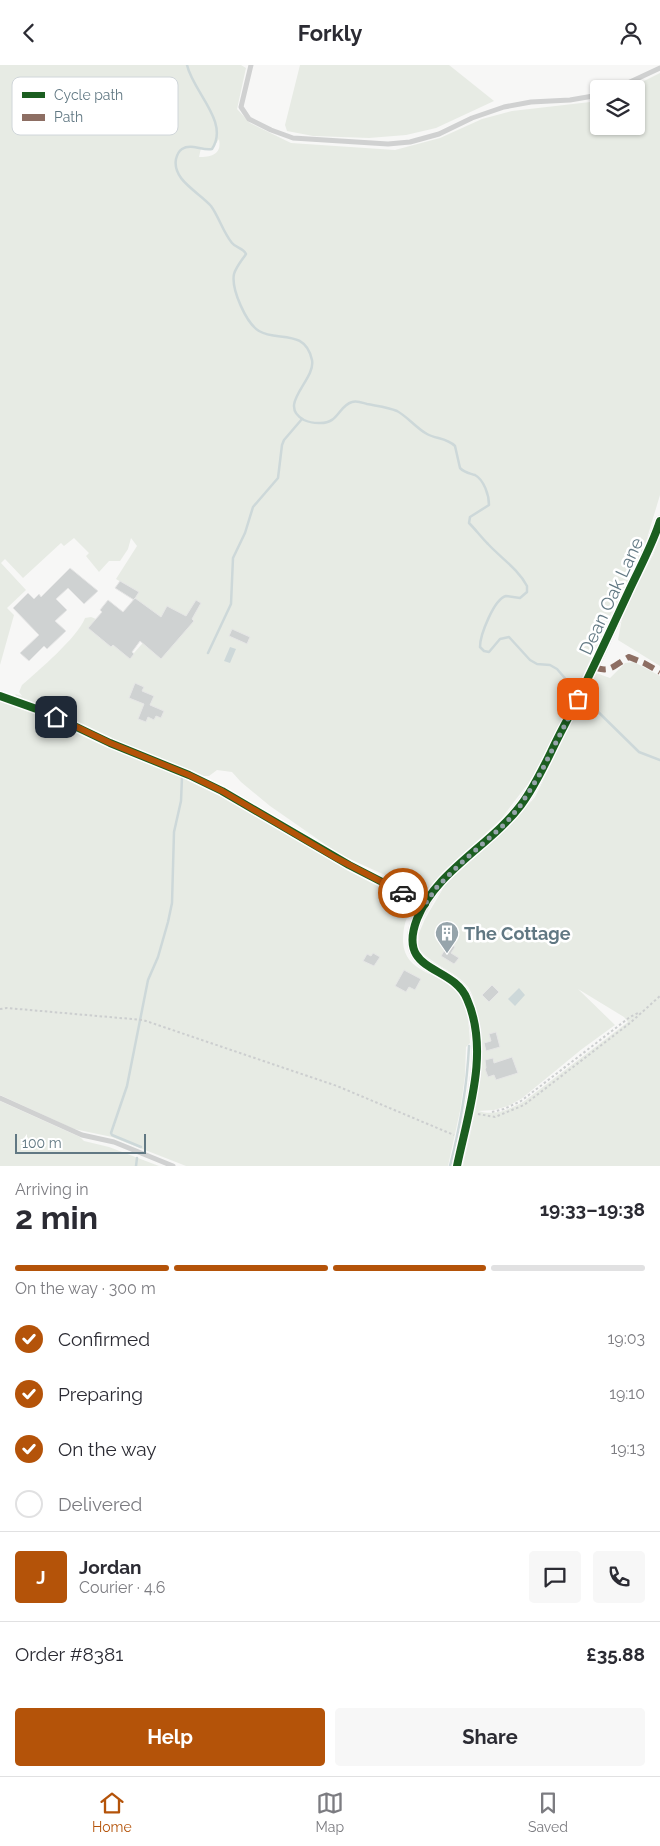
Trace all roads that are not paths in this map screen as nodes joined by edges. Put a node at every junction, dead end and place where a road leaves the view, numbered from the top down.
1 (251, 65) edge
2 (660, 68) edge
3 (634, 80) edge
4 (590, 97) edge
5 (660, 524) edge
6 (0, 696) edge
7 (425, 904) junction
8 (0, 1098) edge
9 (173, 1166) edge
10 (457, 1166) edge

1 - 4 lane
2 - 3 lane
5 - 7 street, Dean Oak Lane
6 - 7 lane
7 - 10 street, Dean Oak Lane
8 - 9 lane

